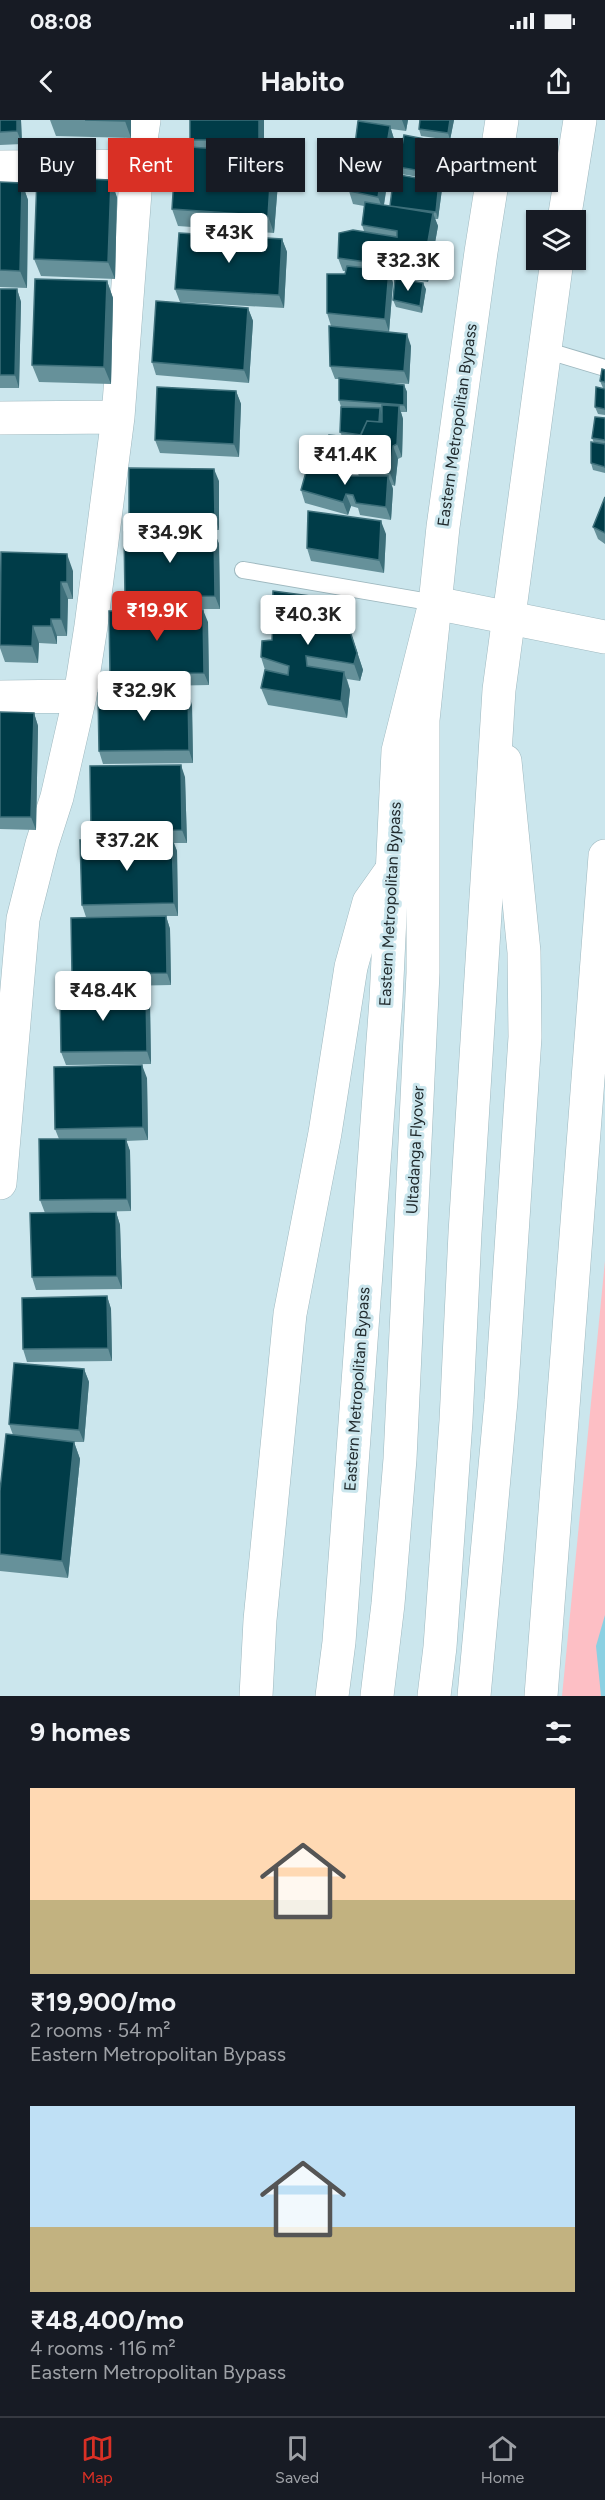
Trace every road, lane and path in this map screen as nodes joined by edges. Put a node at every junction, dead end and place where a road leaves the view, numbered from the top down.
1 (144, 120) edge
2 (502, 120) edge
3 (580, 120) edge
4 (141, 138) edge
5 (108, 166) edge
6 (0, 167) edge
7 (135, 192) edge
8 (566, 210) edge
9 (556, 270) edge
10 (544, 350) junction
11 (605, 368) edge
12 (118, 417) junction
13 (0, 418) edge
14 (243, 570) dead end
15 (435, 603) junction
16 (509, 618) junction
17 (605, 637) edge
18 (499, 690) junction
19 (80, 696) junction
20 (0, 697) edge
21 (605, 856) edge
22 (393, 868) junction
23 (0, 1183) edge
24 (256, 1696) edge
25 (332, 1696) edge
26 (377, 1696) edge
27 (434, 1696) edge
28 (474, 1696) edge
29 (541, 1696) edge

1 - 4 main road
2 - 15 main road, Eastern Metropolitan Bypass
3 - 8 main road
5 - 6 main road
7 - 12 main road
9 - 10 main road
10 - 11 lane
10 - 16 main road
12 - 13 main road
12 - 19 main road
14 - 15 lane
15 - 16 main road
15 - 22 main road, Eastern Metropolitan Bypass
15 - 26 main road, Ultadanga Flyover
16 - 17 main road
16 - 18 main road
18 - 27 main road
18 - 28 main road
19 - 20 main road
19 - 23 main road
21 - 29 main road
22 - 24 main road
22 - 25 main road, Eastern Metropolitan Bypass

